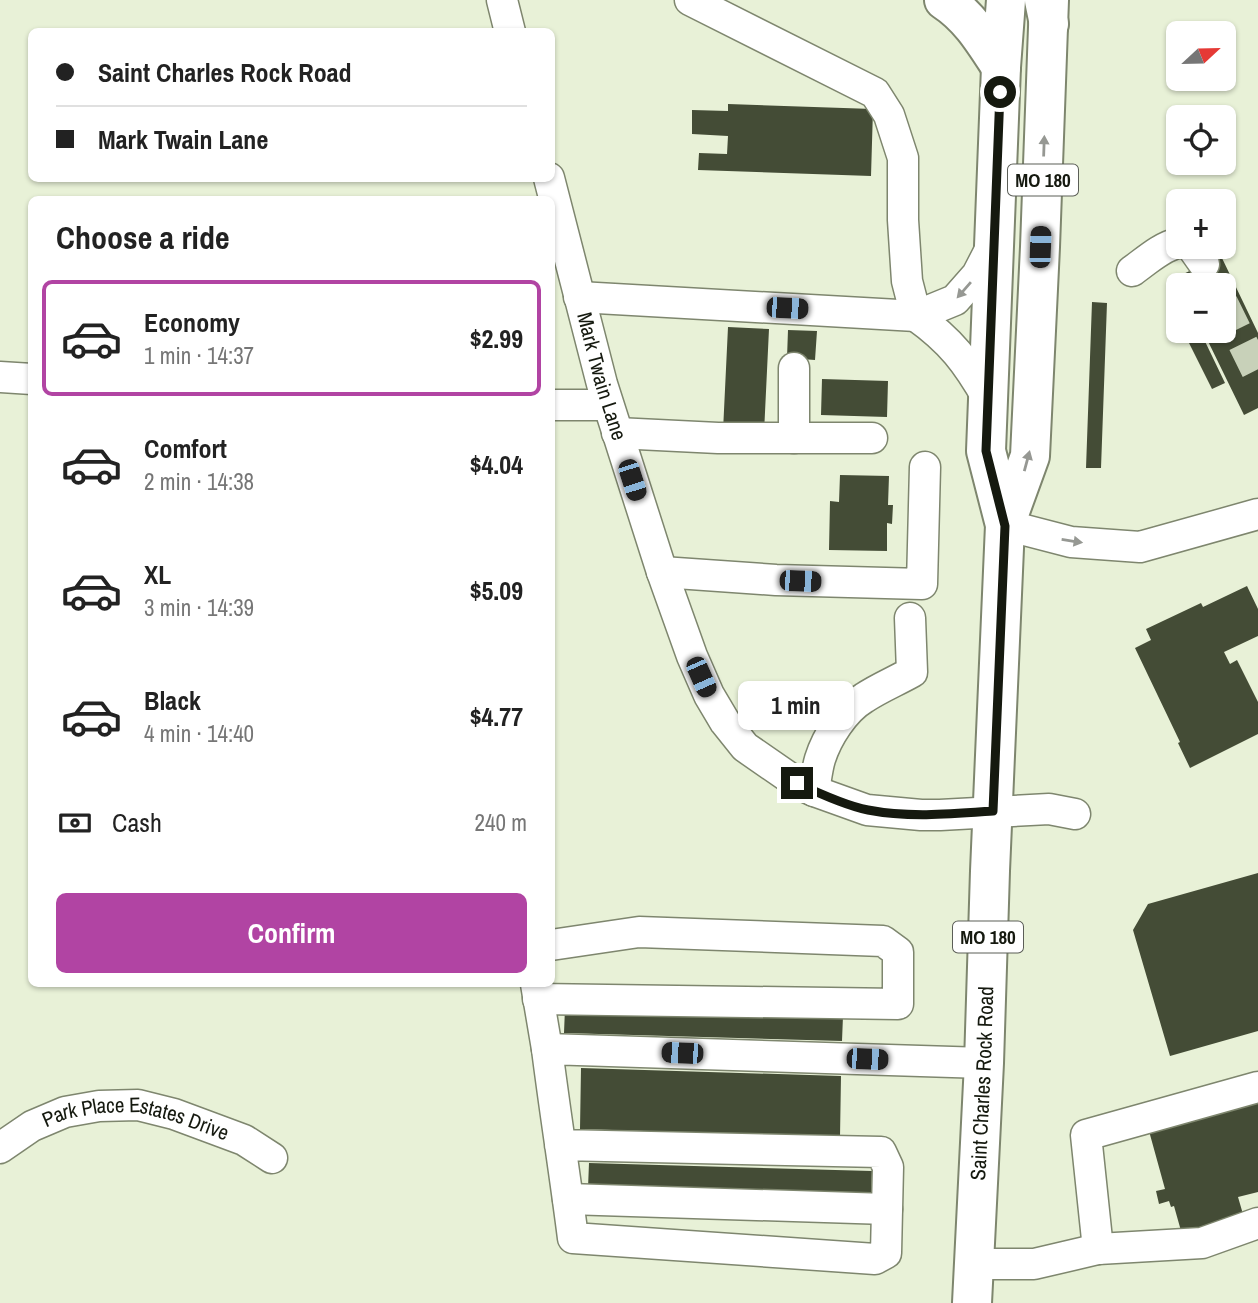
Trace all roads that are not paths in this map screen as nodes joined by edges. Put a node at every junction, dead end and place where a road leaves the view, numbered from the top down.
1 (502, 0) edge
2 (690, 0) edge
3 (944, 0) edge
4 (1006, 0) edge
5 (1047, 8) edge
6 (509, 28) edge
7 (1001, 67) junction
8 (555, 202) edge
9 (994, 242) junction
10 (1166, 247) edge
11 (1132, 271) dead end
12 (579, 296) junction
13 (916, 316) junction
14 (794, 368) dead end
15 (0, 377) edge
16 (28, 379) edge
17 (988, 399) junction
18 (555, 405) edge
19 (608, 405) junction
20 (617, 433) junction
21 (872, 438) dead end
22 (794, 439) junction
23 (925, 467) dead end
24 (1258, 514) edge
25 (1005, 526) junction
26 (662, 572) junction
27 (910, 618) dead end
28 (814, 791) junction
29 (993, 811) junction
30 (1074, 814) dead end
31 (555, 943) edge
32 (537, 991) edge
33 (547, 1049) junction
34 (984, 1063) junction
35 (1258, 1087) edge
36 (560, 1145) junction
37 (0, 1148) edge
38 (272, 1158) dead end
39 (568, 1199) junction
40 (887, 1209) junction
41 (1258, 1223) edge
42 (1098, 1249) junction
43 (974, 1264) junction
44 (972, 1303) edge

1 - 6 street
2 - 13 street
3 - 7 main road
4 - 7 main road, Saint Charles Rock Road / MO 180
25 -> 5 main road, Saint Charles Rock Road / MO 180
7 - 9 main road, Saint Charles Rock Road / MO 180
8 - 12 street, Mark Twain Lane
9 -> 13 street
9 - 17 main road, Saint Charles Rock Road / MO 180
10 - 11 street
12 - 13 street
12 - 19 street, Mark Twain Lane
13 - 17 street
14 - 22 street
15 - 16 street
17 - 25 main road, Saint Charles Rock Road / MO 180
18 - 19 street
19 - 20 street, Mark Twain Lane
20 - 22 street
20 - 26 street, Mark Twain Lane
21 - 22 street
23 - 26 street
25 -> 24 street
25 - 29 main road, Saint Charles Rock Road / MO 180
26 - 28 street, Mark Twain Lane
27 - 28 street
28 - 29 street, Mark Twain Lane
29 - 30 street, Mark Twain Lane
29 - 34 main road, Saint Charles Rock Road / MO 180
31 - 32 street
32 - 33 street
33 - 34 street
33 - 36 street
34 - 43 main road, Saint Charles Rock Road / MO 180
35 - 42 street
36 - 39 street
36 - 40 street
37 - 38 street, Park Place Estates Drive
39 - 40 street
39 - 40 street
41 - 42 street
42 - 43 street
43 - 44 main road, Saint Charles Rock Road / MO 180

